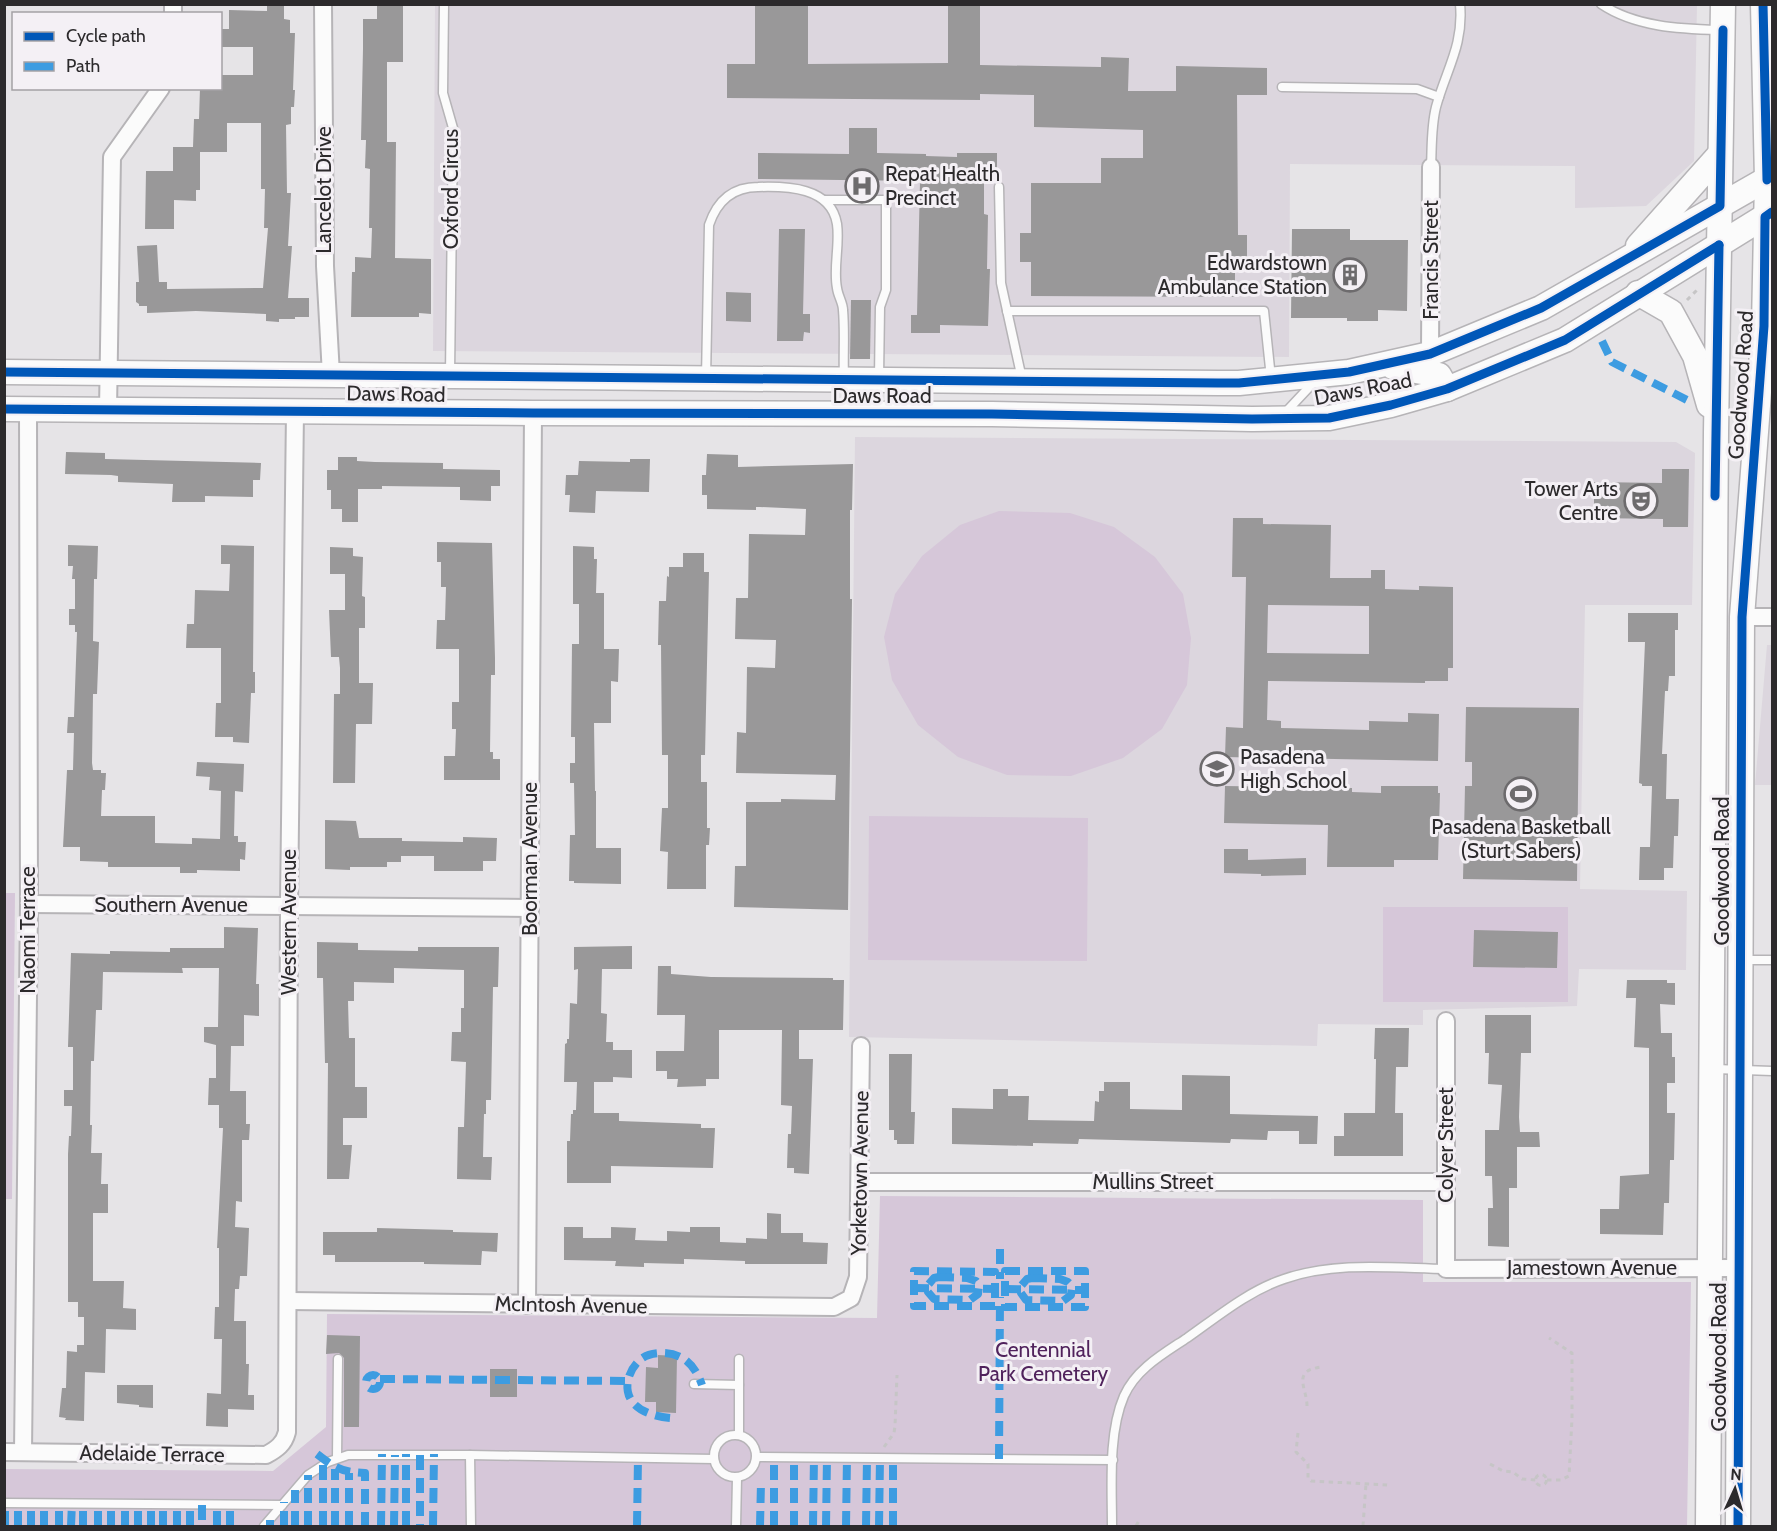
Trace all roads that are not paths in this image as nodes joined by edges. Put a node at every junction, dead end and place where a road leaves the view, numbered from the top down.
1 (323, 4) edge
2 (444, 4) edge
3 (1460, 4) edge
4 (1601, 4) edge
5 (1724, 4) edge
6 (1764, 12) edge
7 (1723, 30) junction
8 (1773, 60) edge
9 (1282, 87) dead end
10 (160, 90) edge
11 (1439, 97) junction
12 (1720, 154) junction
13 (1431, 167) joint
14 (1770, 178) edge
15 (999, 187) dead end
16 (824, 200) junction
17 (1720, 207) junction
18 (1769, 215) edge
19 (1719, 244) junction
20 (1622, 264) junction
21 (1638, 293) junction
22 (1773, 295) edge
23 (1008, 311) junction
24 (1764, 326) junction
25 (1430, 354) junction
26 (1384, 365) junction
27 (4, 372) edge
28 (109, 373) junction
29 (331, 375) junction
30 (1321, 375) junction
31 (450, 376) junction
32 (475, 376) junction
33 (578, 377) junction
34 (706, 378) junction
35 (844, 380) junction
36 (879, 380) junction
37 (1271, 380) junction
38 (1032, 381) junction
39 (1447, 389) junction
40 (16, 409) edge
41 (108, 410) junction
42 (295, 411) junction
43 (533, 413) junction
44 (863, 414) junction
45 (992, 414) junction
46 (1164, 418) junction
47 (1278, 419) junction
48 (1716, 432) junction
49 (1742, 617) junction
50 (1773, 617) edge
51 (29, 904) junction
52 (289, 905) junction
53 (530, 909) junction
54 (1740, 960) junction
55 (1773, 960) edge
56 (1446, 1021) dead end
57 (861, 1046) dead end
58 (1711, 1069) junction
59 (1739, 1071) junction
60 (1773, 1071) edge
61 (860, 1182) junction
62 (1446, 1182) junction
63 (1710, 1268) junction
64 (1737, 1268) junction
65 (1446, 1269) junction
66 (851, 1298) joint
67 (289, 1300) junction
68 (527, 1305) junction
69 (338, 1359) dead end
70 (739, 1359) dead end
71 (694, 1384) dead end
72 (739, 1385) junction
73 (287, 1432) joint
74 (739, 1435) junction
75 (4, 1452) edge
76 (22, 1452) junction
77 (470, 1455) junction
78 (757, 1456) junction
79 (337, 1458) junction
80 (714, 1459) junction
81 (1113, 1460) junction
82 (737, 1478) junction
83 (4, 1503) edge
84 (282, 1505) junction
85 (264, 1527) edge
86 (471, 1527) edge
87 (736, 1527) edge
88 (1112, 1527) edge
89 (1708, 1527) edge
90 (1737, 1527) edge

1 - 29 street, Lancelot Drive
2 - 31 lane, Oxford Circus
3 - 11 lane
4 - 7 lane
5 - 7 main road, Goodwood Road
6 - 8 main road
6 - 14 main road, Goodwood Road
7 - 12 main road, Goodwood Road
9 - 11 lane
10 - 28 street
11 - 13 lane
12 - 17 main road, Goodwood Road
12 - 20 main road
13 - 25 street, Francis Street
14 - 17 main road, Daws Road
14 - 18 main road, Goodwood Road
15 - 23 lane
16 - 34 lane
16 - 35 lane
16 - 36 lane
17 - 19 main road, Goodwood Road
17 - 20 main road, Daws Road
18 - 19 main road, Daws Road
18 - 24 main road, Goodwood Road
19 - 21 main road, Daws Road
19 - 48 main road, Goodwood Road
20 - 25 main road, Daws Road
21 - 39 main road, Daws Road
21 - 48 main road
22 - 24 main road
23 - 37 lane
23 - 38 lane
24 - 49 main road, Goodwood Road
25 - 26 main road, Daws Road
26 - 30 main road, Daws Road
26 - 39 main road
27 - 28 main road, Daws Road
28 - 29 main road, Daws Road
28 - 41 street
29 - 31 main road, Daws Road
30 - 37 main road, Daws Road
30 - 47 lane
31 - 32 main road, Daws Road
32 - 33 main road, Daws Road
32 - 43 main road
33 - 34 main road, Daws Road
33 - 43 main road
34 - 35 main road, Daws Road
35 - 36 main road, Daws Road
35 - 44 main road
36 - 38 main road, Daws Road
36 - 44 main road
37 - 38 main road, Daws Road
38 - 45 main road
38 - 46 main road
39 - 47 main road, Daws Road
40 - 41 main road, Daws Road
40 - 51 street, Naomi Terrace
41 - 42 main road, Daws Road
42 - 43 main road, Daws Road
42 - 52 street, Western Avenue
43 - 44 main road, Daws Road
43 - 53 street, Boorman Avenue
44 - 45 main road, Daws Road
45 - 46 main road, Daws Road
46 - 47 main road, Daws Road
48 - 58 main road, Goodwood Road
49 - 50 street
49 - 54 main road, Goodwood Road
51 - 52 street, Southern Avenue
51 - 76 street, Naomi Terrace
52 - 53 street, Southern Avenue
52 - 67 street, Western Avenue
53 - 68 street, Boorman Avenue
54 - 55 lane
54 - 59 main road, Goodwood Road
56 - 62 street, Colyer Street
57 - 61 street, Yorketown Avenue
58 - 59 lane
58 - 63 main road, Goodwood Road
59 - 60 lane
59 - 64 main road, Goodwood Road
61 - 62 street, Mullins Street
61 - 66 street, Yorketown Avenue
62 - 65 street, Colyer Street
63 - 64 street, Jamestown Avenue
63 - 65 street, Jamestown Avenue
63 - 89 main road, Goodwood Road
64 - 90 main road, Goodwood Road
65 - 81 lane
66 - 68 street, McIntosh Avenue
67 - 68 street, McIntosh Avenue
67 - 73 street, Western Avenue
69 - 79 lane
70 - 72 lane
71 - 72 lane
72 - 74 lane
73 - 76 street, Adelaide Terrace
74 - 78 lane
74 - 80 lane
75 - 76 street, Adelaide Terrace
77 - 79 lane
77 - 80 lane
77 - 86 lane
78 - 81 lane
78 - 82 lane
79 - 84 lane
80 - 82 lane
81 - 88 lane
82 - 87 lane
83 - 84 lane
84 - 85 lane

